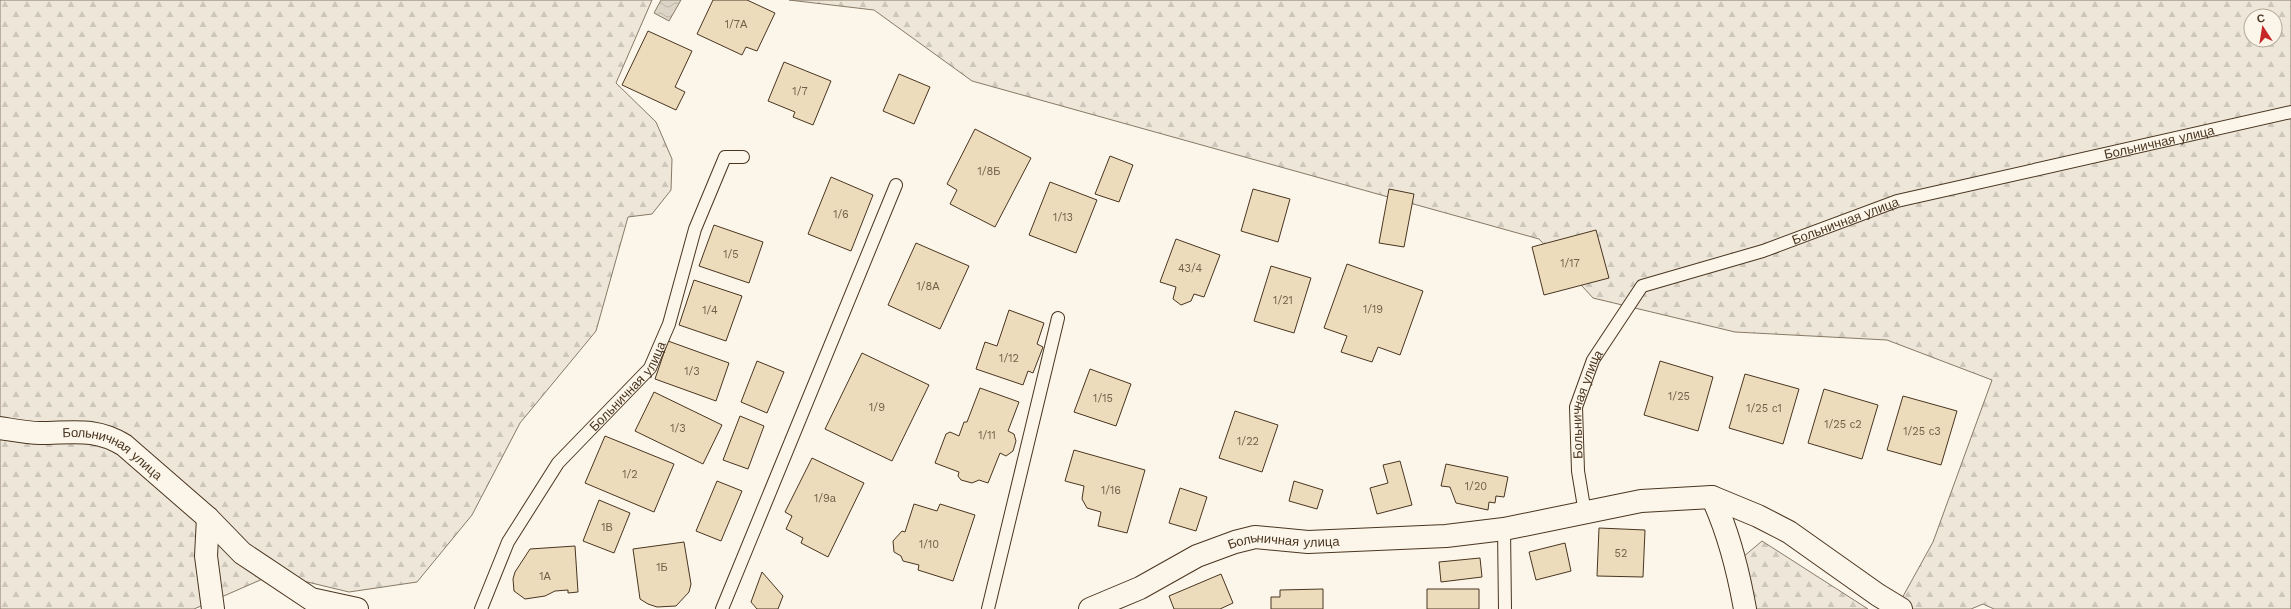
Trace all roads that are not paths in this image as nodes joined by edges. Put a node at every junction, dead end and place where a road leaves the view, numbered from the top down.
1 (2291, 112) edge
2 (743, 157) dead end
3 (896, 185) dead end
4 (1058, 318) dead end
5 (0, 428) edge
6 (1712, 497) junction
7 (1585, 513) junction
8 (208, 518) junction
9 (1504, 529) junction
10 (213, 609) edge
11 (357, 609) edge
12 (481, 609) edge
13 (722, 609) edge
14 (988, 609) edge
15 (1090, 609) edge
16 (1506, 609) edge
17 (1745, 609) edge
18 (1901, 609) edge

1 - 7 lane, Больничная улица
2 - 12 lane, Больничная улица
3 - 13 lane
4 - 14 lane
5 - 8 street, Больничная улица
6 - 7 street, Больничная улица
6 - 17 street
6 - 18 street, Больничная улица
7 - 9 street, Больничная улица
8 - 10 street
8 - 11 street, Больничная улица
9 - 15 street, Больничная улица
9 - 16 lane

